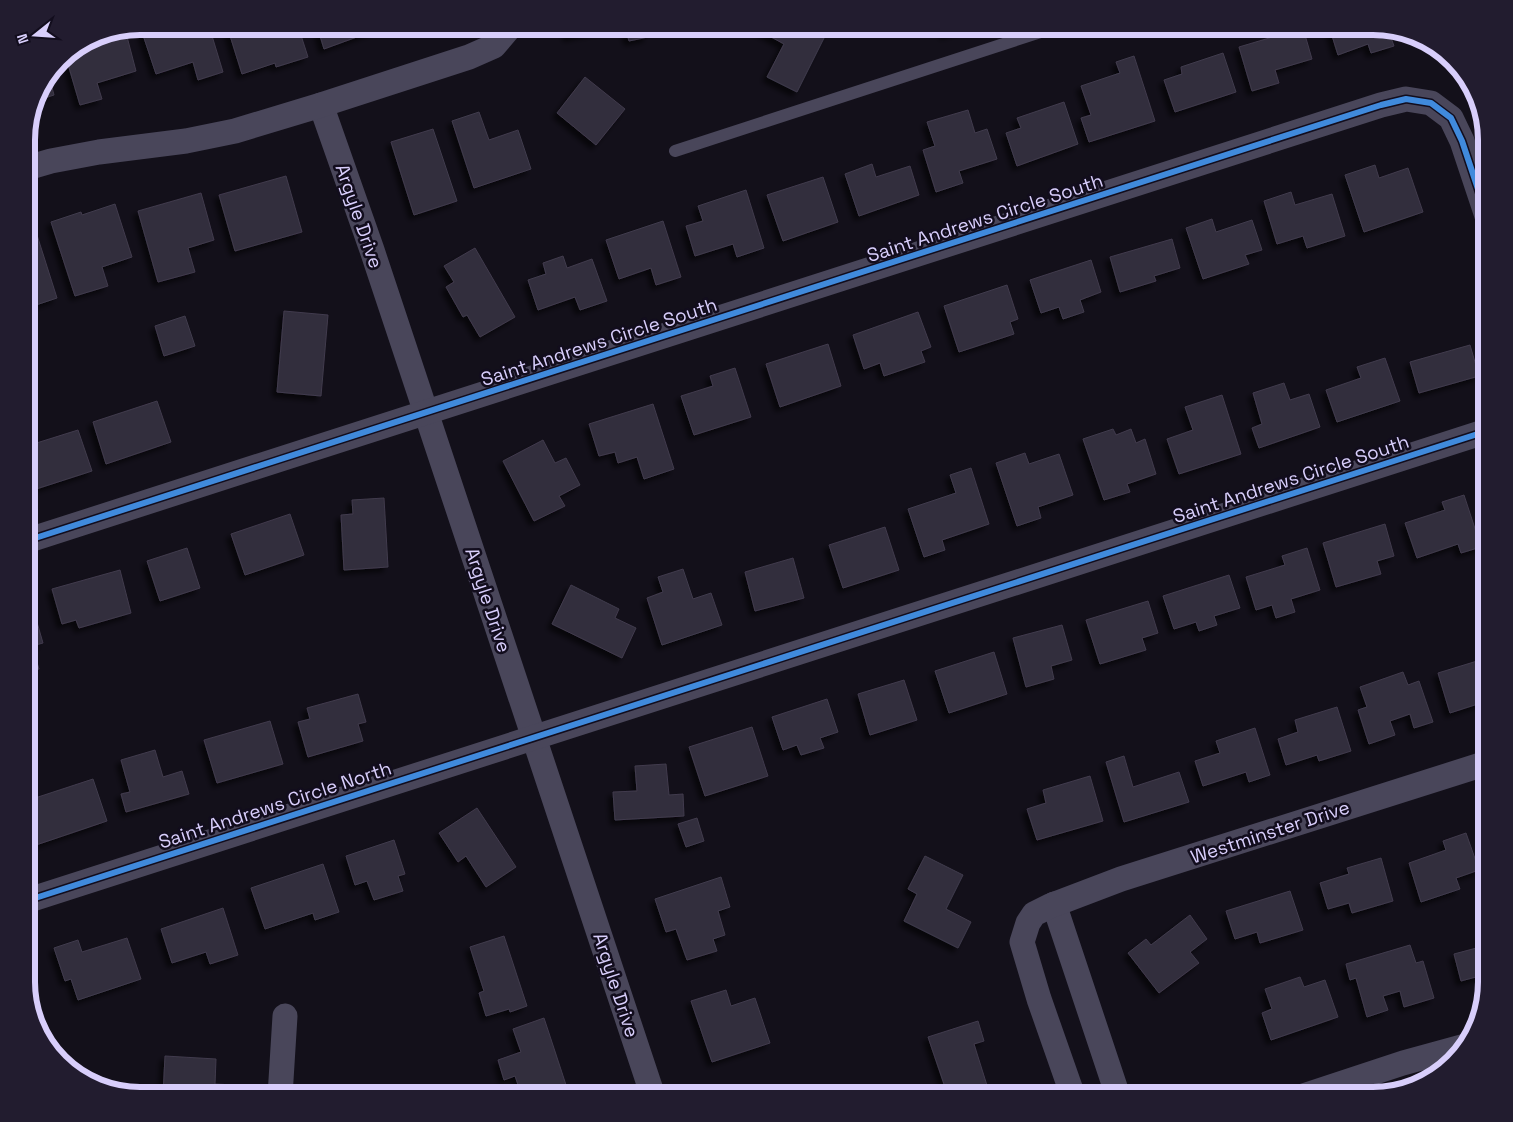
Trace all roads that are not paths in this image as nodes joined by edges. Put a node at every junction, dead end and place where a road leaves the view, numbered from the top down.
1 (503, 35) edge
2 (1031, 35) edge
3 (321, 106) junction
4 (674, 151) dead end
5 (35, 166) edge
6 (1478, 189) edge
7 (425, 413) junction
8 (1478, 434) edge
9 (35, 539) edge
10 (533, 737) junction
11 (1478, 766) edge
12 (35, 898) edge
13 (1054, 904) junction
14 (285, 1016) dead end
15 (1453, 1049) edge
16 (281, 1087) edge
17 (650, 1087) edge
18 (1069, 1087) edge
19 (1115, 1087) edge
20 (1330, 1087) edge

1 - 3 street
2 - 4 lane
3 - 5 street
3 - 7 street, Argyle Drive
6 - 7 street, Saint Andrews Circle South
7 - 9 street
7 - 10 street, Argyle Drive
8 - 10 street, Saint Andrews Circle South
10 - 12 street, Saint Andrews Circle North
10 - 17 street, Argyle Drive
11 - 13 street, Westminster Drive
13 - 18 street, Westminster Drive
13 - 19 street
14 - 16 street
15 - 20 street

